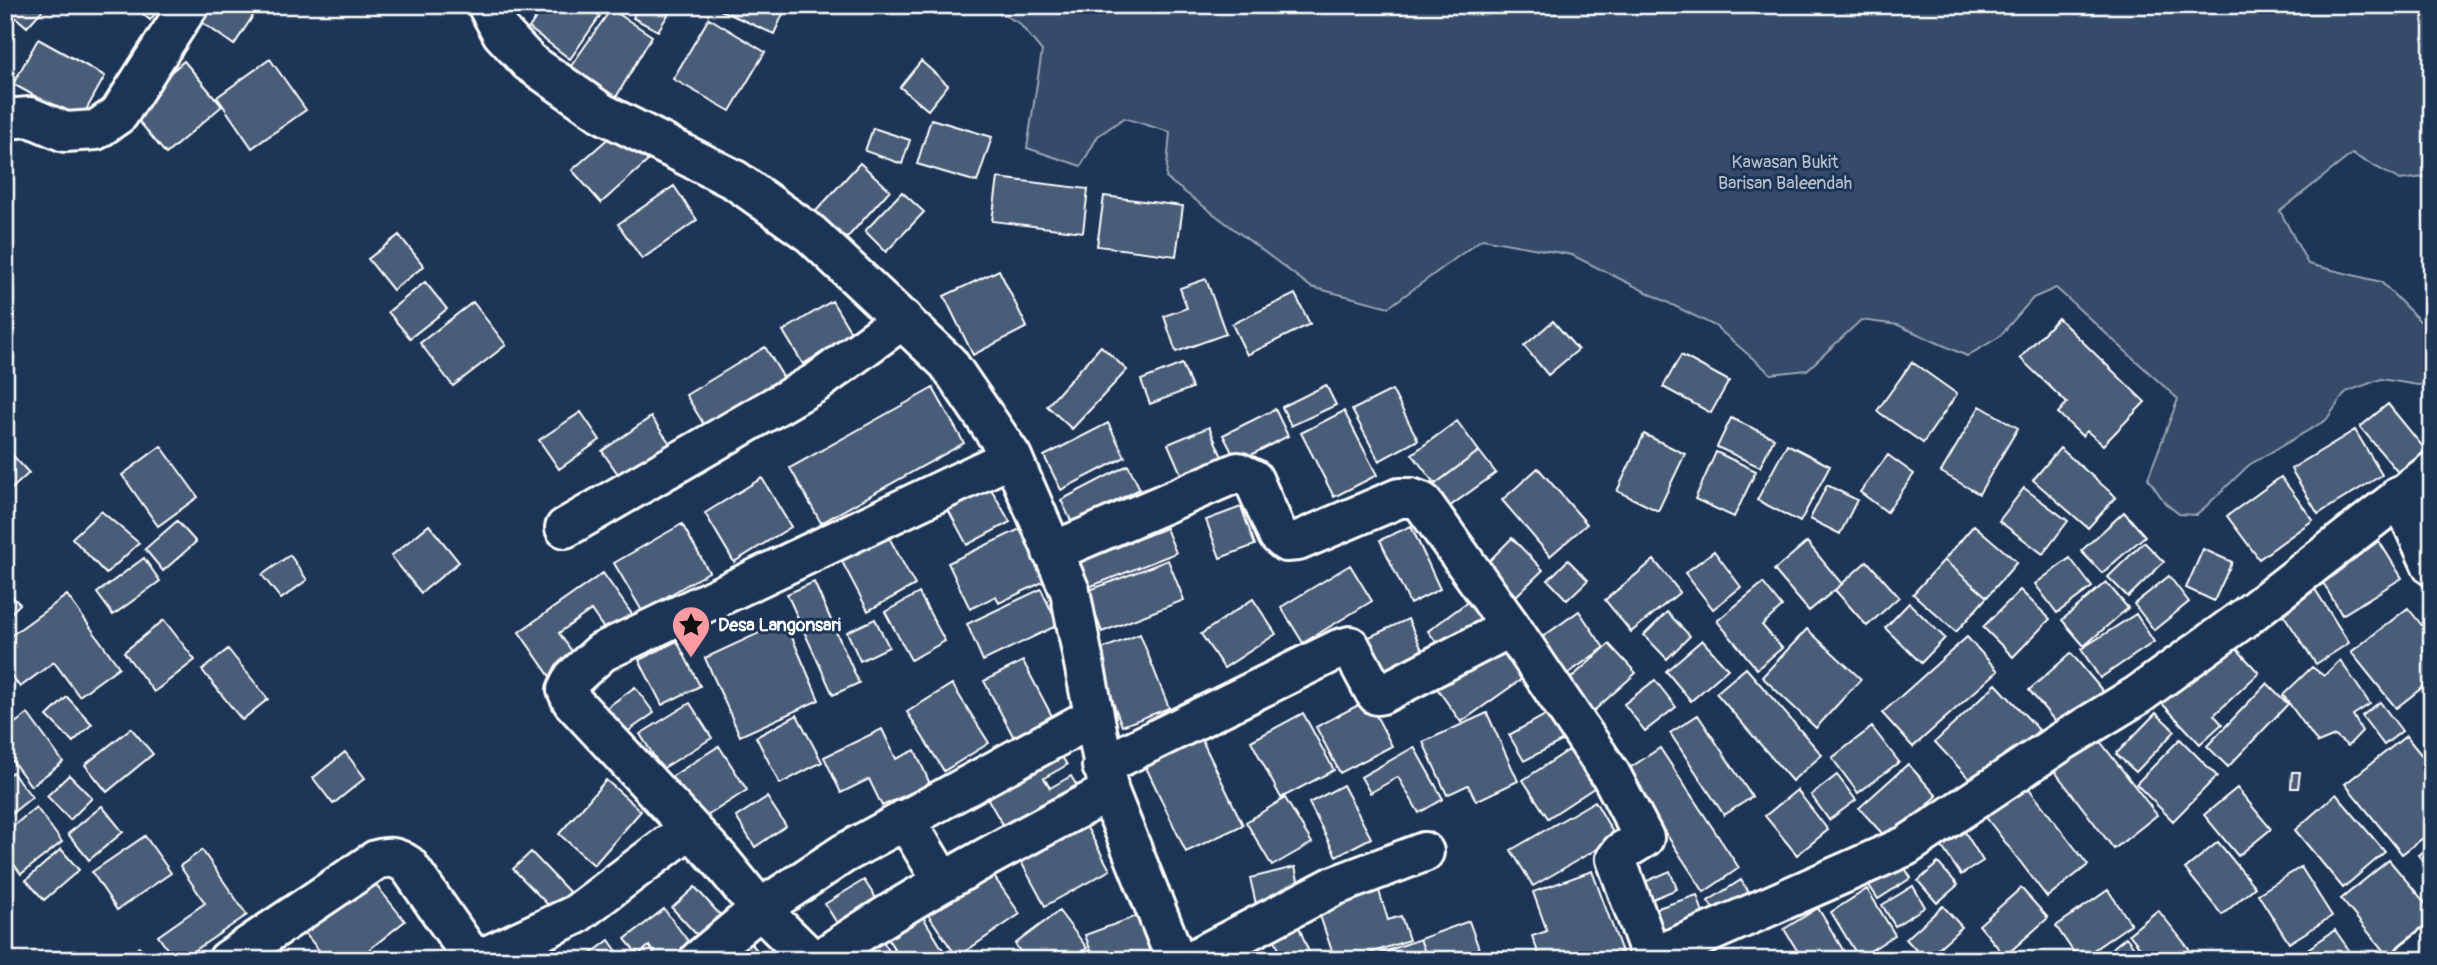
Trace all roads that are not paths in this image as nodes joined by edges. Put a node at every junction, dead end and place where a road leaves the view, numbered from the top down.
1 (189, 5) edge
2 (487, 5) edge
3 (5, 118) edge
4 (903, 319) junction
5 (1012, 457) junction
6 (2432, 472) edge
7 (2400, 495) junction
8 (565, 528) dead end
9 (1052, 552) junction
10 (2432, 566) edge
11 (1511, 627) junction
12 (1093, 718) junction
13 (1106, 779) junction
14 (905, 819) junction
15 (690, 829) junction
16 (1424, 852) dead end
17 (943, 882) junction
18 (760, 909) junction
19 (2432, 946) edge
20 (1650, 959) edge
21 (228, 960) edge
22 (476, 960) edge
23 (699, 960) edge
24 (812, 960) edge
25 (819, 960) edge
26 (1176, 960) edge
27 (1192, 960) edge
28 (2414, 960) edge

1 - 3 street
2 - 4 street
4 - 5 street
4 - 8 street
5 - 9 street
5 - 15 street
6 - 7 street
7 - 10 street
7 - 20 street
9 - 11 street
9 - 12 street
11 - 13 street
11 - 20 street
12 - 13 street
12 - 14 street
13 - 17 street
13 - 26 street
14 - 17 street
14 - 18 street
15 - 18 street
15 - 22 street
16 - 27 street
17 - 25 street
18 - 23 street
18 - 24 street
19 - 28 street
21 - 22 street

